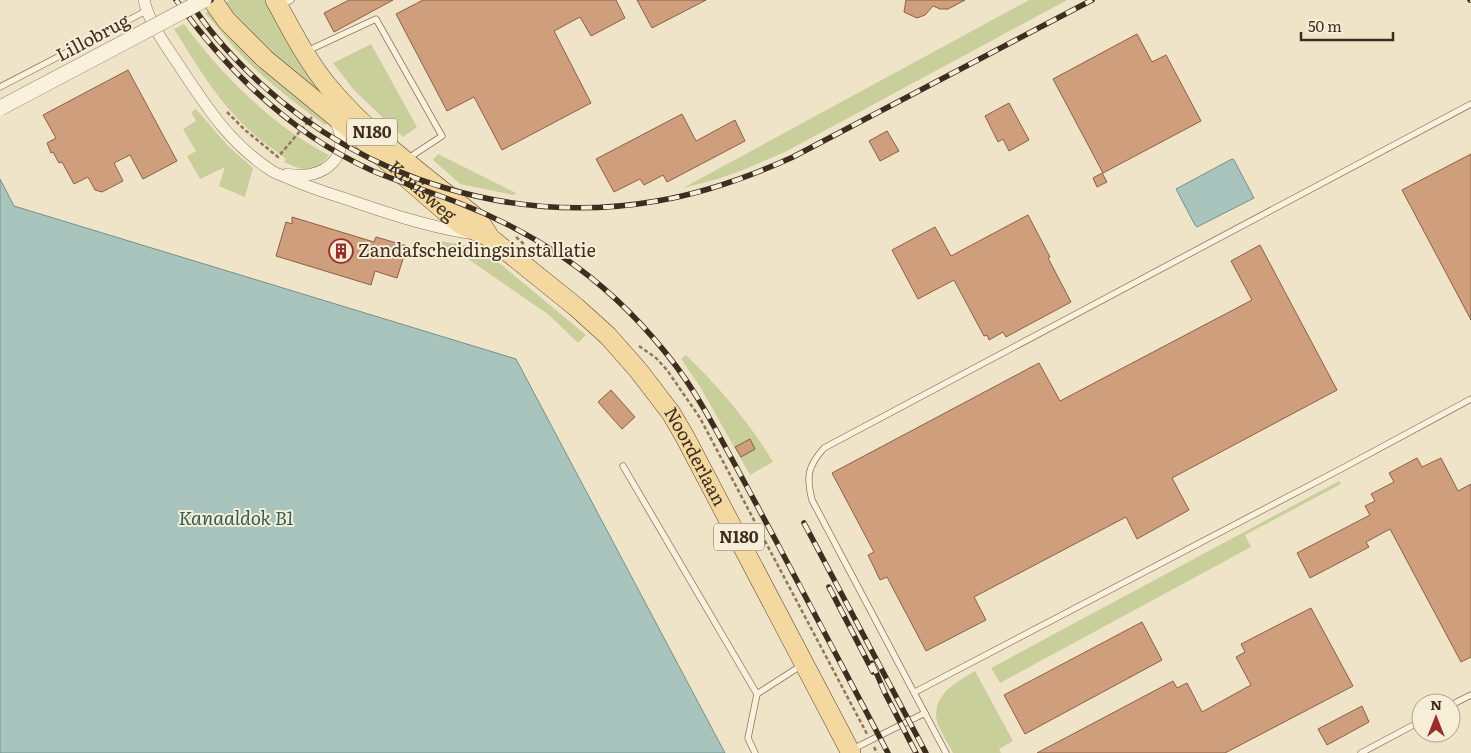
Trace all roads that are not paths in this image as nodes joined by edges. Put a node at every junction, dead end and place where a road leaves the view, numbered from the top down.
1 (204, 0) edge
2 (212, 0) edge
3 (281, 2) edge
4 (145, 5) edge
5 (304, 52) junction
6 (0, 87) edge
7 (1471, 104) edge
8 (0, 108) edge
9 (327, 110) junction
10 (405, 160) junction
11 (270, 170) junction
12 (489, 237) junction
13 (1471, 399) edge
14 (623, 466) dead end
15 (804, 664) junction
16 (914, 692) junction
17 (757, 694) junction
18 (925, 713) junction
19 (1411, 726) edge
20 (851, 752) edge
21 (755, 753) edge
22 (946, 753) edge
23 (1361, 753) edge

1 - 8 street, Lillobrug, bridge
2 - 9 main road, Kruisweg / N180
3 - 5 main road, Kruisweg / N180
4 - 6 lane
4 - 11 street
5 - 10 main road, Kruisweg / N180
5 - 10 lane
7 - 16 lane
9 - 11 street
9 - 12 main road, Kruisweg / N180
10 - 12 main road, Kruisweg / N180
11 - 12 street
12 - 15 main road, Noorderlaan / N180
13 - 16 lane
14 - 17 lane
15 - 17 lane
15 - 20 main road, Noorderlaan / N180
16 - 18 lane
17 - 21 lane
18 - 20 lane
18 - 22 lane
19 - 23 lane

